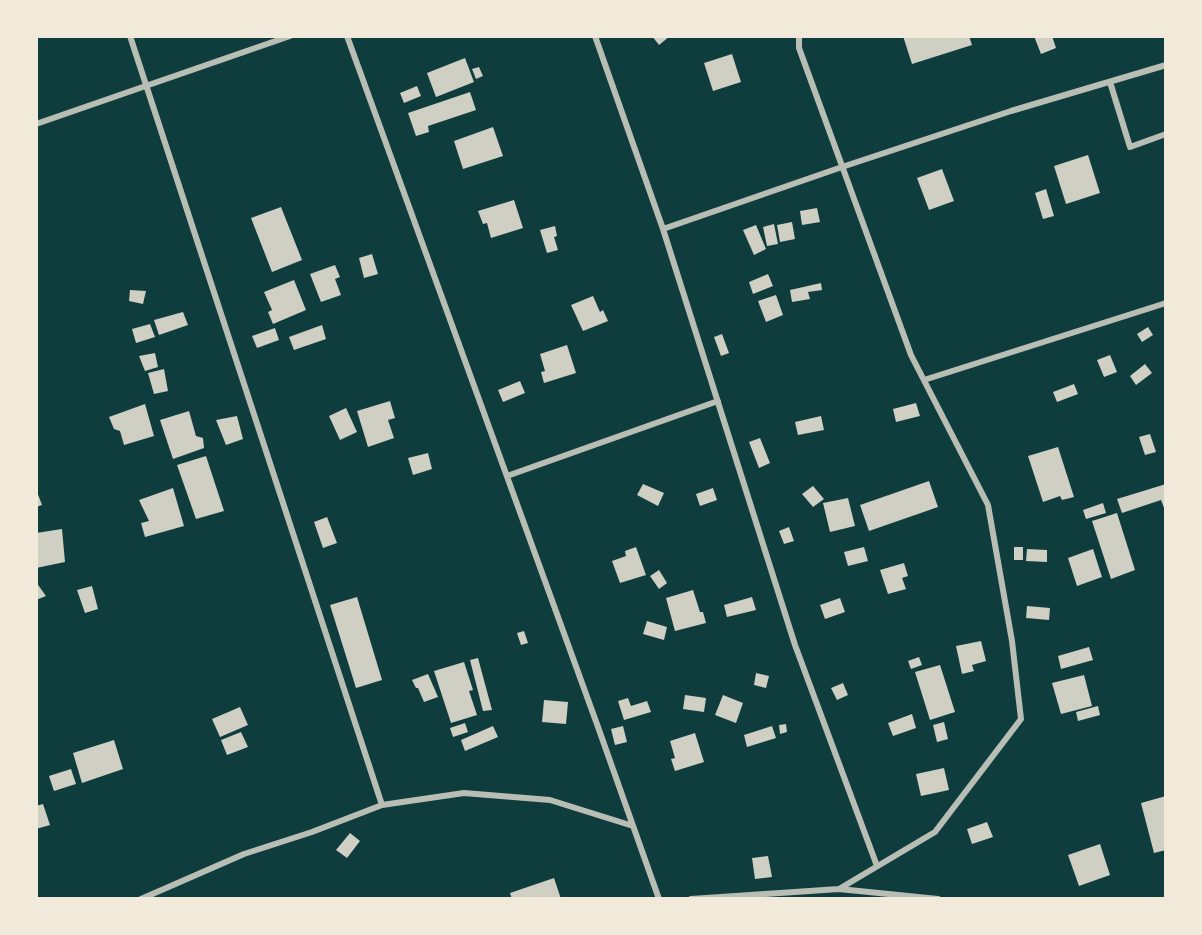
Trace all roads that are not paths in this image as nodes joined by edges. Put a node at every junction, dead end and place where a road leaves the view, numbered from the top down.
1 (129, 36) edge
2 (290, 36) edge
3 (347, 36) edge
4 (595, 36) edge
5 (799, 36) edge
6 (1166, 65) edge
7 (1110, 82) junction
8 (147, 86) junction
9 (36, 124) edge
10 (1166, 134) edge
11 (842, 166) junction
12 (663, 229) junction
13 (1166, 303) edge
14 (924, 380) junction
15 (718, 401) junction
16 (507, 476) junction
17 (382, 805) junction
18 (633, 826) junction
19 (877, 866) junction
20 (839, 889) junction
21 (141, 899) edge
22 (659, 899) edge
23 (691, 899) edge
24 (938, 899) edge

1 - 8 street
2 - 8 street
3 - 16 street
4 - 12 street
5 - 11 street
6 - 7 street
7 - 10 street
7 - 11 street
8 - 9 street
8 - 17 street
11 - 12 street
11 - 14 street
12 - 15 street
13 - 14 street
14 - 19 street
15 - 16 street
15 - 19 street
16 - 18 street
17 - 18 street
17 - 21 street
18 - 22 street
19 - 20 street
20 - 23 street
20 - 24 street

